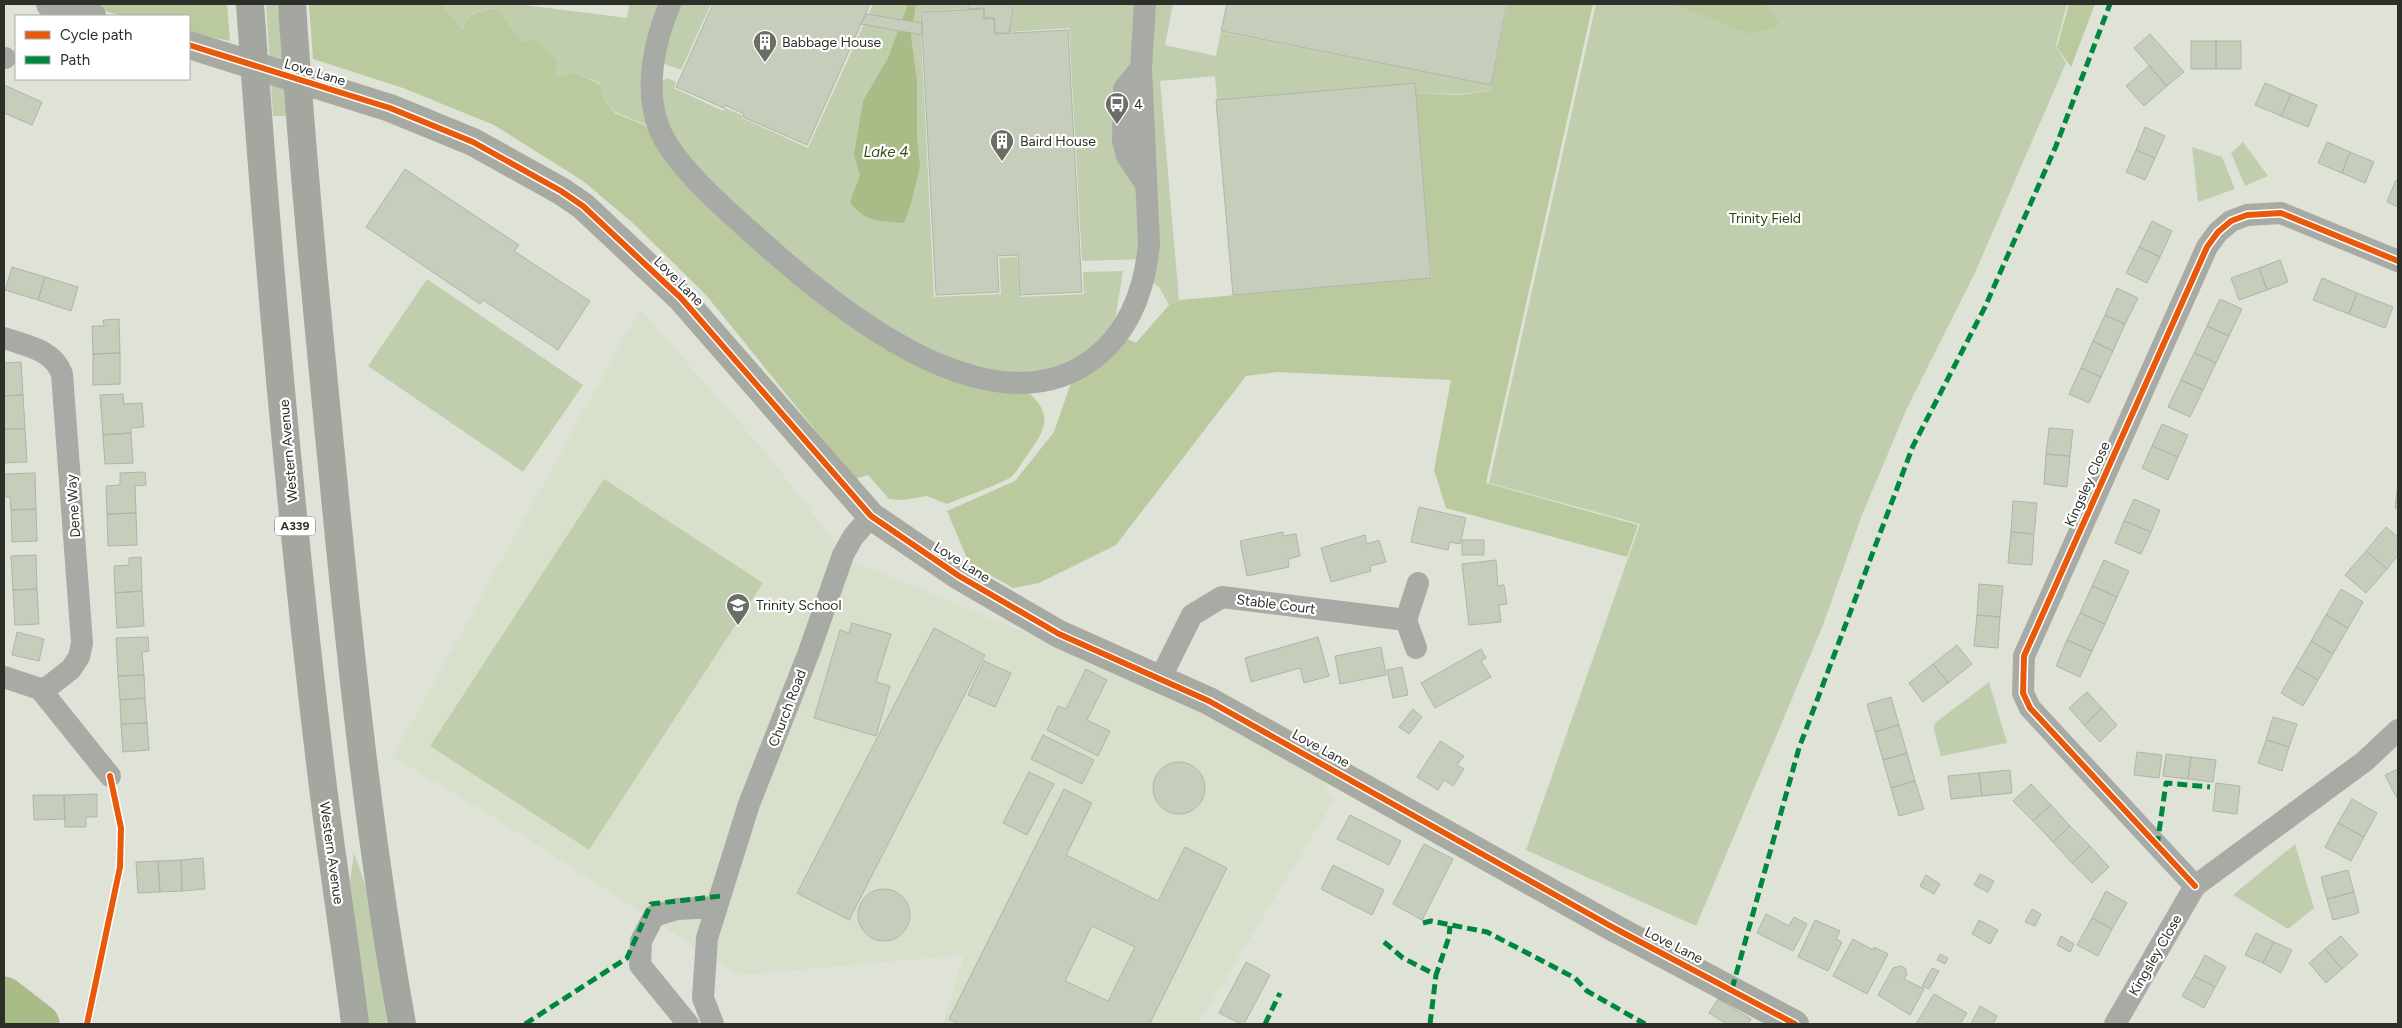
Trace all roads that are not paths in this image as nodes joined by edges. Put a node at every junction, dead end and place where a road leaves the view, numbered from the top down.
1 (50, 4) edge
2 (292, 4) edge
3 (670, 4) edge
4 (1146, 4) edge
5 (251, 14) edge
6 (88, 15) edge
7 (190, 45) edge
8 (2398, 261) edge
9 (4, 338) edge
10 (871, 516) junction
11 (1418, 583) dead end
12 (1406, 620) junction
13 (1416, 648) dead end
14 (4, 677) edge
15 (1160, 679) junction
16 (40, 689) junction
17 (2398, 730) edge
18 (110, 776) dead end
19 (2195, 886) junction
20 (717, 907) junction
21 (355, 1024) edge
22 (402, 1024) edge
23 (688, 1024) edge
24 (712, 1024) edge
25 (1795, 1024) edge
26 (2115, 1024) edge

1 - 6 street
2 - 22 highway
3 - 4 street
5 - 21 highway, Western Avenue / A339
7 - 10 street, Love Lane
8 - 19 street, Kingsley Close
9 - 16 street, Dene Way
10 - 15 street, Love Lane
10 - 20 street, Church Road
11 - 12 street
12 - 13 street
12 - 15 street, Stable Court
14 - 16 street
15 - 25 street, Love Lane
16 - 18 street
17 - 19 street, Kingsley Close
19 - 26 street, Kingsley Close
20 - 23 street
20 - 24 street, Church Road

